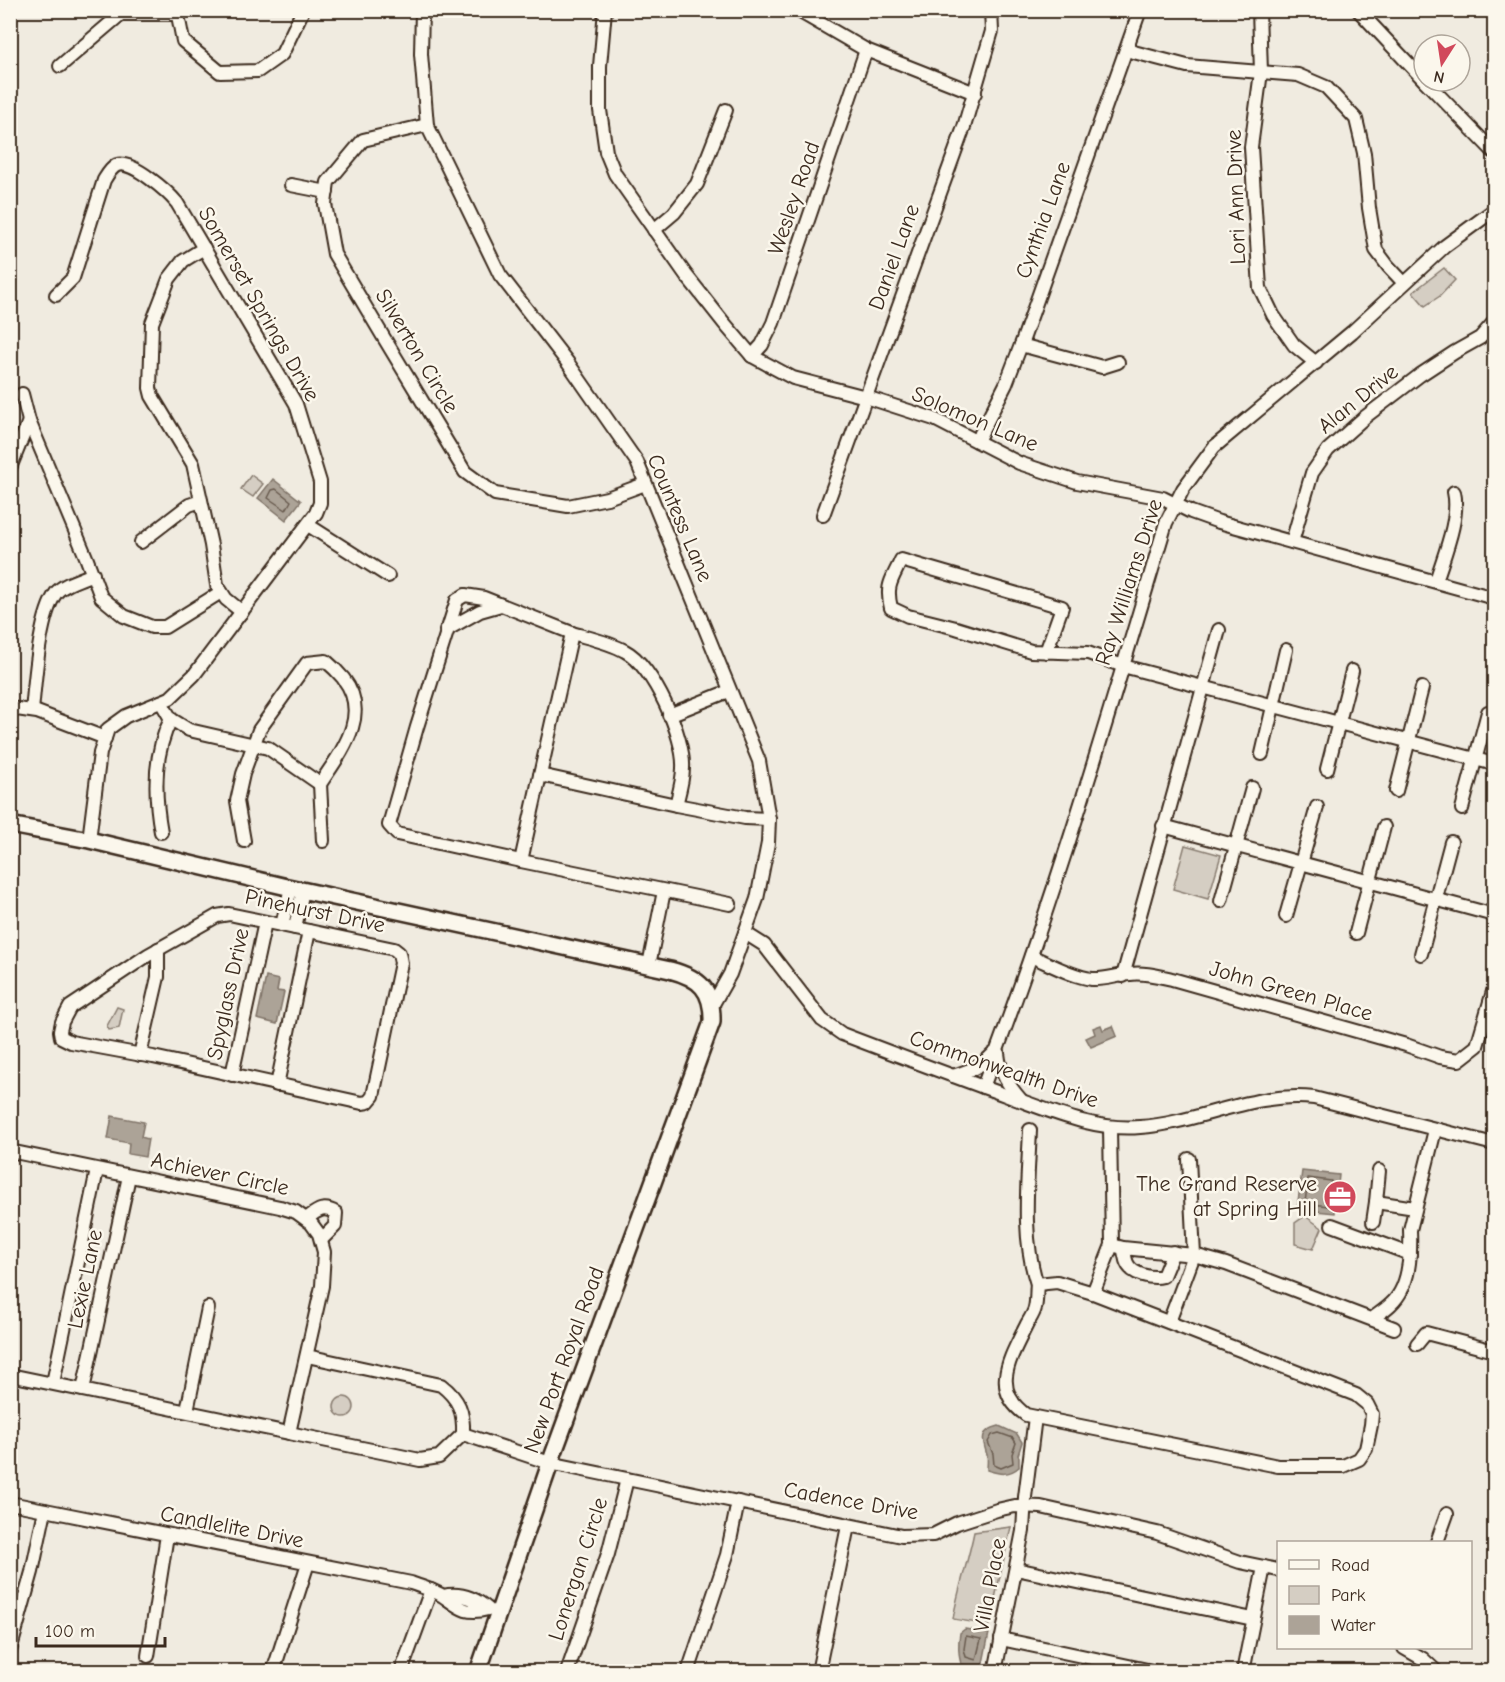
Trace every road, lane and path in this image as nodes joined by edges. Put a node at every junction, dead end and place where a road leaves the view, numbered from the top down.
1 (303, 10) edge
2 (422, 10) edge
3 (605, 10) edge
4 (797, 10) edge
5 (991, 10) edge
6 (1140, 10) edge
7 (1259, 10) edge
8 (1358, 10) edge
9 (177, 12) edge
10 (1126, 50) junction
11 (866, 51) junction
12 (60, 66) dead end
13 (1412, 68) edge
14 (1261, 72) junction
15 (975, 93) junction
16 (1436, 93) edge
17 (726, 110) dead end
18 (427, 124) junction
19 (1490, 148) edge
20 (291, 184) dead end
21 (327, 192) junction
22 (1494, 210) edge
23 (654, 230) junction
24 (204, 248) junction
25 (1404, 283) junction
26 (56, 295) dead end
27 (1494, 322) edge
28 (1021, 345) junction
29 (752, 356) junction
30 (1118, 362) dead end
31 (1316, 363) junction
32 (22, 394) dead end
33 (866, 397) junction
34 (29, 421) junction
35 (977, 441) junction
36 (10, 468) edge
37 (645, 484) junction
38 (1454, 492) dead end
39 (201, 501) junction
40 (1175, 503) junction
41 (823, 515) dead end
42 (308, 525) junction
43 (141, 542) dead end
44 (1292, 542) junction
45 (93, 574) junction
46 (388, 576) dead end
47 (1436, 581) junction
48 (221, 592) junction
49 (1494, 598) edge
50 (501, 605) junction
51 (242, 612) junction
52 (446, 630) junction
53 (1219, 630) dead end
54 (572, 633) junction
55 (1286, 650) dead end
56 (1046, 652) junction
57 (1123, 666) junction
58 (1352, 671) dead end
59 (1203, 687) junction
60 (1422, 688) dead end
61 (729, 691) junction
62 (161, 702) junction
63 (1273, 706) junction
64 (10, 708) edge
65 (32, 711) junction
66 (1488, 712) dead end
67 (669, 715) junction
68 (171, 719) junction
69 (1339, 723) junction
70 (105, 738) junction
71 (1409, 741) junction
72 (254, 744) junction
73 (1262, 754) dead end
74 (1476, 759) junction
75 (1494, 764) edge
76 (1327, 769) dead end
77 (540, 775) junction
78 (320, 784) junction
79 (1252, 788) dead end
80 (1396, 791) dead end
81 (676, 805) junction
82 (1317, 807) dead end
83 (1462, 808) dead end
84 (769, 819) junction
85 (10, 825) edge
86 (1163, 826) junction
87 (1384, 827) dead end
88 (161, 832) dead end
89 (89, 840) junction
90 (244, 841) dead end
91 (323, 841) dead end
92 (1451, 842) dead end
93 (1236, 846) junction
94 (521, 861) junction
95 (1302, 864) junction
96 (1370, 882) junction
97 (297, 889) junction
98 (664, 891) junction
99 (1436, 898) junction
100 (1221, 901) dead end
101 (730, 904) dead end
102 (1494, 915) edge
103 (1286, 916) dead end
104 (265, 922) junction
105 (288, 927) junction
106 (309, 931) junction
107 (745, 933) junction
108 (1356, 933) dead end
109 (159, 949) junction
110 (1421, 954) dead end
111 (1030, 956) junction
112 (649, 965) junction
113 (1123, 975) junction
114 (1494, 988) edge
115 (713, 1004) junction
116 (998, 1048) junction
117 (140, 1055) junction
118 (232, 1075) junction
119 (953, 1076) junction
120 (277, 1085) junction
121 (983, 1087) junction
122 (1023, 1101) junction
123 (1110, 1128) junction
124 (1030, 1130) dead end
125 (1435, 1130) junction
126 (1494, 1144) edge
127 (10, 1151) edge
128 (1189, 1159) dead end
129 (97, 1170) junction
130 (1379, 1171) dead end
131 (129, 1176) junction
132 (1376, 1202) junction
133 (1414, 1208) junction
134 (306, 1219) junction
135 (1373, 1222) dead end
136 (1332, 1225) dead end
137 (321, 1240) junction
138 (1117, 1247) junction
139 (1173, 1252) junction
140 (1410, 1254) junction
141 (1194, 1255) junction
142 (1037, 1284) junction
143 (1093, 1293) junction
144 (208, 1308) dead end
145 (1372, 1319) junction
146 (1169, 1323) junction
147 (1394, 1328) dead end
148 (1417, 1344) dead end
149 (1494, 1351) edge
150 (307, 1356) junction
151 (10, 1375) edge
152 (53, 1383) junction
153 (82, 1390) junction
154 (187, 1411) junction
155 (1035, 1417) junction
156 (290, 1433) junction
157 (463, 1434) junction
158 (550, 1463) junction
159 (627, 1479) junction
160 (738, 1502) junction
161 (10, 1503) edge
162 (1025, 1506) junction
163 (45, 1510) junction
164 (1447, 1514) dead end
165 (848, 1526) junction
166 (168, 1535) junction
167 (1437, 1541) edge
168 (308, 1563) junction
169 (1264, 1567) junction
170 (1016, 1569) junction
171 (1277, 1570) edge
172 (431, 1590) junction
173 (493, 1611) junction
174 (1254, 1619) junction
175 (1001, 1639) junction
176 (1407, 1649) edge
177 (10, 1651) edge
178 (148, 1656) dead end
179 (273, 1671) edge
180 (401, 1671) edge
181 (478, 1671) edge
182 (567, 1671) edge
183 (688, 1671) edge
184 (818, 1671) edge
185 (995, 1671) edge
186 (1157, 1671) edge
187 (1243, 1671) edge
188 (1437, 1671) edge

1 - 9 street
2 - 18 street, Countess Lane
3 - 23 street, Solomon Lane
4 - 11 street
5 - 15 street, Daniel Lane
6 - 10 street, Cynthia Lane
7 - 14 street, Lori Ann Drive
8 - 13 street
9 - 12 street
10 - 14 street
10 - 28 street, Cynthia Lane
11 - 15 street
11 - 29 street, Wesley Road
14 - 25 street
14 - 31 street, Lori Ann Drive
15 - 33 street, Daniel Lane
16 - 19 street
17 - 23 street
18 - 21 street
18 - 37 street, Countess Lane
20 - 21 street
21 - 37 street, Silverton Circle
22 - 25 street, Ray Williams Drive
23 - 29 street, Solomon Lane
24 - 26 street, Somerset Springs Drive
24 - 39 street
24 - 42 street, Somerset Springs Drive
25 - 31 street, Ray Williams Drive
27 - 44 street, Alan Drive
28 - 30 street
28 - 35 street, Cynthia Lane
29 - 33 street, Solomon Lane
31 - 40 street, Ray Williams Drive
32 - 34 street
33 - 35 street, Solomon Lane
33 - 41 street, Daniel Lane
34 - 36 street
34 - 45 street
35 - 40 street, Solomon Lane
37 - 61 street, Countess Lane
38 - 47 street
39 - 43 street
39 - 48 street
40 - 44 street, Solomon Lane
40 - 57 street, Ray Williams Drive
42 - 46 street
42 - 51 street, Somerset Springs Drive
44 - 47 street, Solomon Lane
45 - 48 street
45 - 65 street
47 - 49 street, Solomon Lane
48 - 51 street
50 - 52 street
50 - 52 street
50 - 54 street
51 - 62 street, Somerset Springs Drive
52 - 94 street
53 - 59 street
54 - 67 street
54 - 77 street
55 - 63 street
56 - 56 street
56 - 57 street
57 - 59 street
57 - 111 street, Ray Williams Drive
58 - 69 street
59 - 63 street
59 - 86 street
60 - 71 street
61 - 67 street
61 - 84 street, Countess Lane
62 - 68 street
62 - 70 street, Somerset Springs Drive
63 - 69 street
63 - 73 street
64 - 65 street
65 - 70 street
66 - 74 street
67 - 81 street
68 - 72 street
68 - 88 street
69 - 71 street
69 - 76 street
70 - 89 street
71 - 74 street
71 - 80 street
72 - 78 street
72 - 78 street
72 - 90 street
74 - 75 street
74 - 83 street
77 - 81 street
77 - 94 street
78 - 91 street
79 - 93 street
81 - 84 street
82 - 95 street
84 - 107 street, Countess Lane
85 - 89 main road
86 - 93 street
86 - 113 street
87 - 96 street
89 - 97 main road
92 - 99 street
93 - 95 street
93 - 100 street
94 - 98 street
95 - 96 street
95 - 103 street
96 - 99 street
96 - 108 street
97 - 105 street
97 - 112 main road
98 - 101 street
98 - 112 street
99 - 102 street
99 - 110 street
104 - 105 street, Pinehurst Drive
104 - 109 street, Pinehurst Drive
104 - 118 street, Spyglass Drive
105 - 106 street, Pinehurst Drive
106 - 120 street
106 - 120 street, Pinehurst Drive
107 - 115 street, Countess Lane
107 - 119 street, Commonwealth Drive
109 - 117 street
109 - 117 street, Pinehurst Drive
111 - 113 street, John Green Place
111 - 116 street, Ray Williams Drive
112 - 115 main road
113 - 114 street, John Green Place
115 - 158 main road, New Port Royal Road
116 - 119 street
116 - 121 street, Ray Williams Drive
116 - 122 street
117 - 118 street, Pinehurst Drive
118 - 120 street, Pinehurst Drive
119 - 121 street, Commonwealth Drive
121 - 122 street, Commonwealth Drive
122 - 123 street, Commonwealth Drive
123 - 125 street, Commonwealth Drive
123 - 138 street
124 - 142 street
125 - 126 street, Commonwealth Drive
125 - 133 street
127 - 129 street, Achiever Circle
128 - 141 street
129 - 131 street, Achiever Circle
129 - 152 street, Lexie Lane
130 - 132 street
131 - 134 street, Achiever Circle
131 - 153 street, Lexie Lane
132 - 133 street
132 - 135 street
133 - 140 street
134 - 137 street, Achiever Circle
134 - 137 street
136 - 140 street
137 - 150 street
138 - 139 street
138 - 139 street
138 - 143 street
139 - 141 street
140 - 145 street
141 - 145 street
141 - 146 street
142 - 143 street
142 - 155 street
143 - 146 street
144 - 154 street
145 - 147 street
146 - 155 street
148 - 149 street
150 - 156 street
150 - 157 street
151 - 152 street
152 - 153 street
153 - 154 street
154 - 156 street
155 - 162 street, Villa Place
156 - 157 street
157 - 158 street
158 - 159 street, Cadence Drive
158 - 173 main road, New Port Royal Road
159 - 160 street, Cadence Drive
159 - 182 street, Lonergan Circle
160 - 165 street, Cadence Drive
160 - 183 street
161 - 163 street, Candlelite Drive
162 - 165 street, Cadence Drive
162 - 169 street, Cadence Drive
162 - 170 street, Villa Place
163 - 166 street, Candlelite Drive
163 - 177 street
164 - 167 street
165 - 184 street
166 - 168 street, Candlelite Drive
166 - 178 street
168 - 172 street, Candlelite Drive
168 - 179 street
169 - 171 street, Cadence Drive
169 - 174 street
170 - 174 street
170 - 175 street, Villa Place
172 - 173 street, Candlelite Drive
172 - 180 street
173 - 181 main road, New Port Royal Road
174 - 187 street
175 - 185 street, Villa Place
175 - 186 street
176 - 188 street

